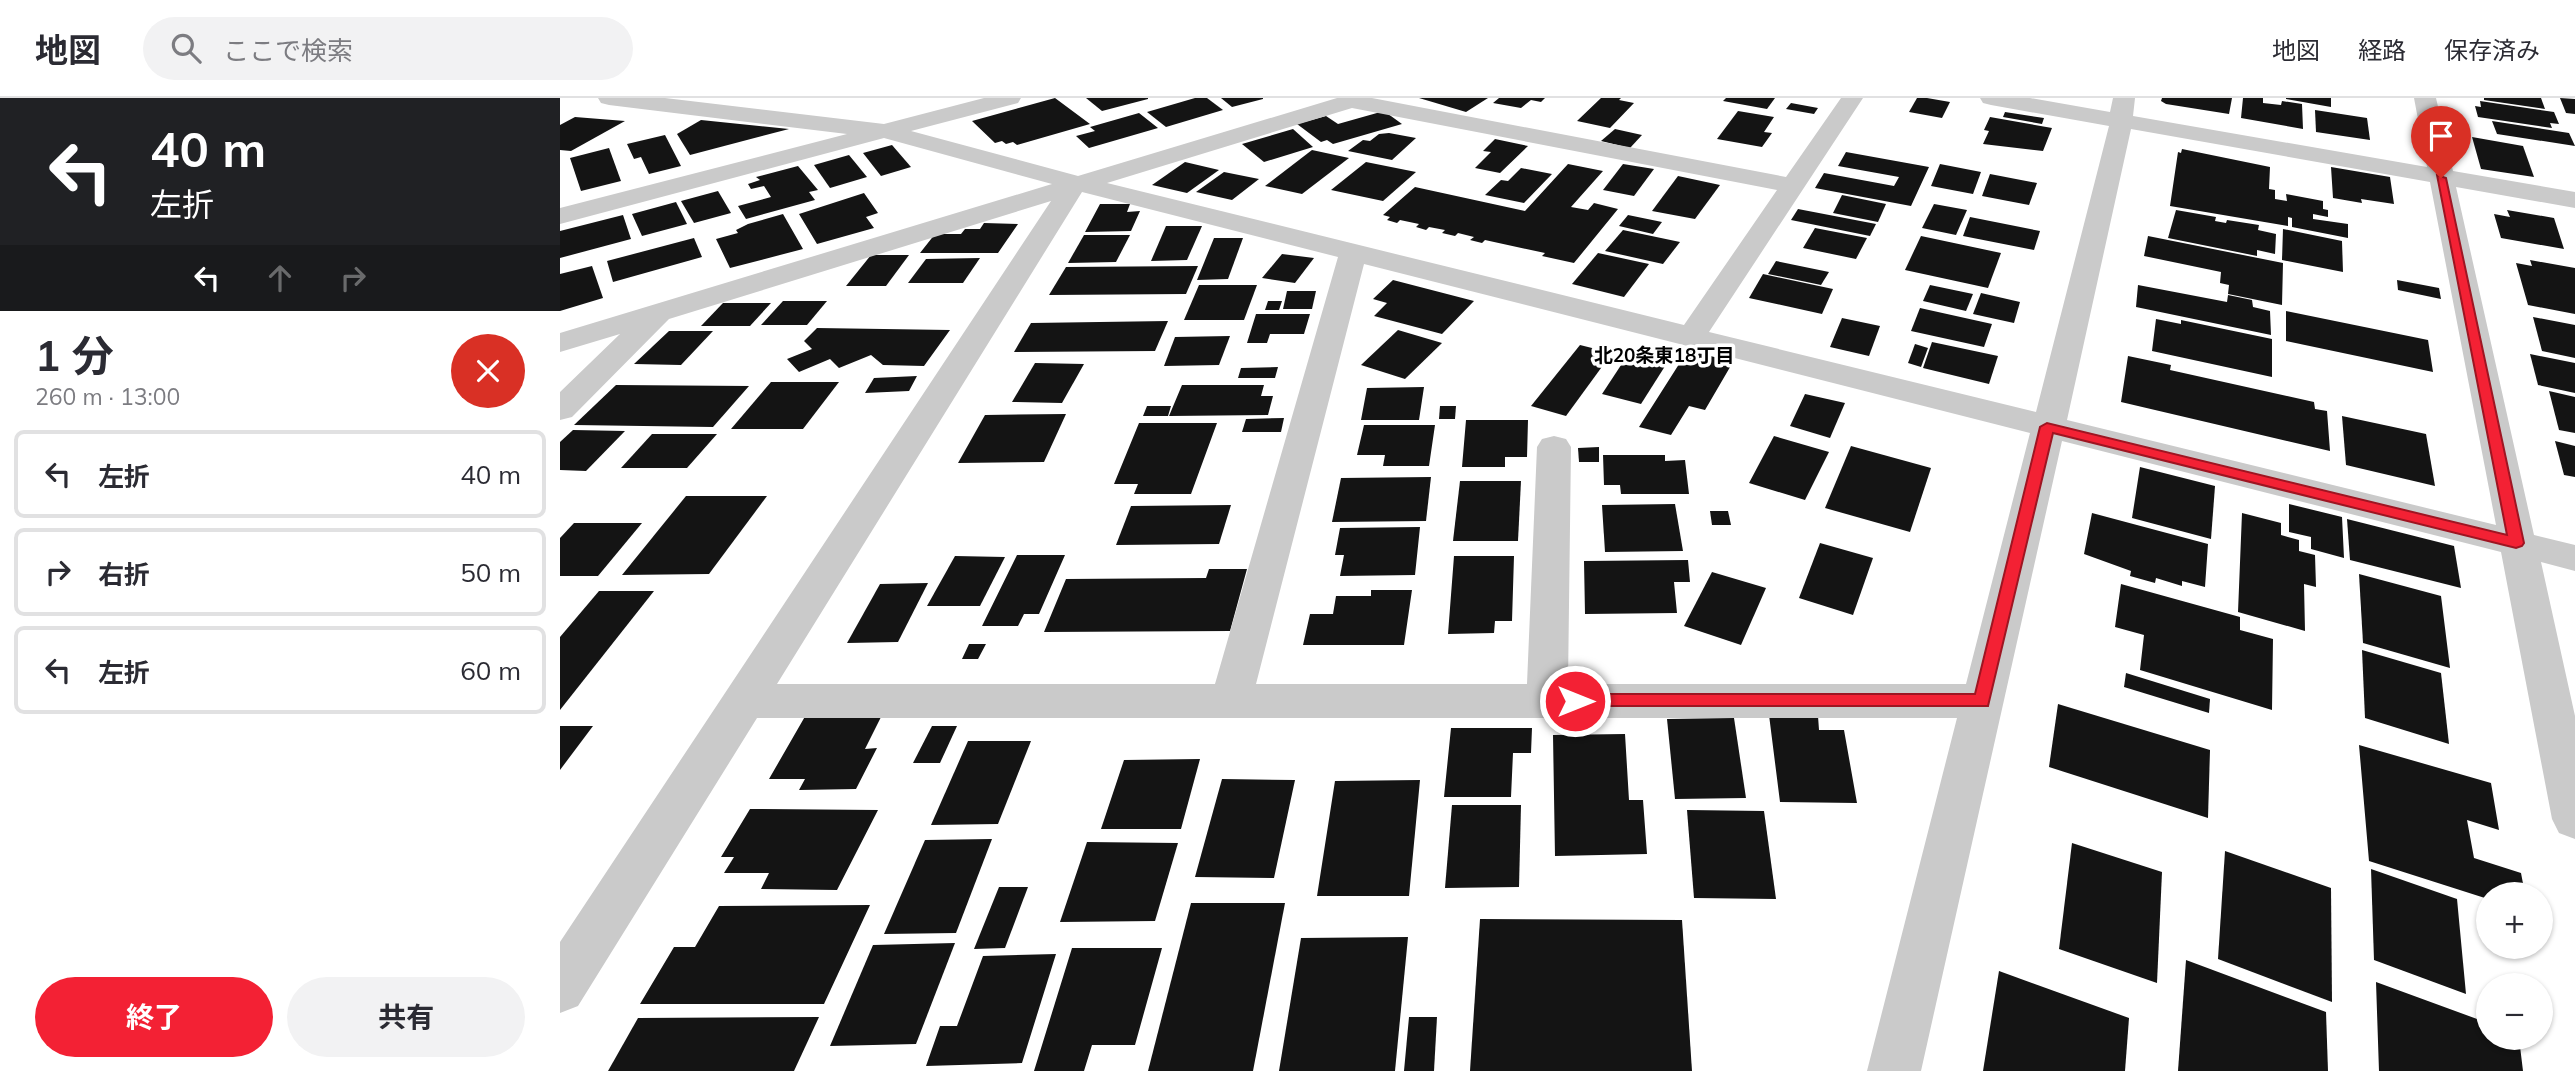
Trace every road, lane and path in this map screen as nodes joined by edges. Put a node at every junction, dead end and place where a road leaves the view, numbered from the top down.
1 (609, 98) edge
2 (1010, 98) edge
3 (1852, 98) edge
4 (1991, 98) edge
5 (2425, 98) edge
6 (1356, 99) edge
7 (2123, 109) edge
8 (884, 131) junction
9 (2441, 178) junction
10 (1075, 183) junction
11 (1791, 185) junction
12 (2575, 200) edge
13 (560, 216) edge
14 (1353, 253) junction
15 (660, 313) junction
16 (1690, 338) junction
17 (560, 343) edge
18 (560, 410) edge
19 (2047, 427) junction
20 (1554, 447) dead end
21 (2516, 543) junction
22 (2575, 558) edge
23 (743, 701) junction
24 (1231, 701) junction
25 (1548, 701) junction
26 (1982, 701) junction
27 (2575, 819) edge
28 (560, 988) edge
29 (1894, 1071) edge

1 - 8 street
2 - 8 street
3 - 11 street
4 - 7 street
5 - 9 street
6 - 10 street
6 - 11 street
7 - 9 street
7 - 19 street
8 - 10 street
8 - 13 street
9 - 12 street
9 - 21 street
10 - 14 street
10 - 15 street
10 - 23 street
11 - 16 street
14 - 16 street
14 - 24 street
15 - 17 street
15 - 18 street
16 - 19 street
19 - 21 street
19 - 26 street
20 - 25 street
21 - 22 street
21 - 27 street
23 - 24 street
23 - 28 street
24 - 25 street
25 - 26 street
26 - 29 street

